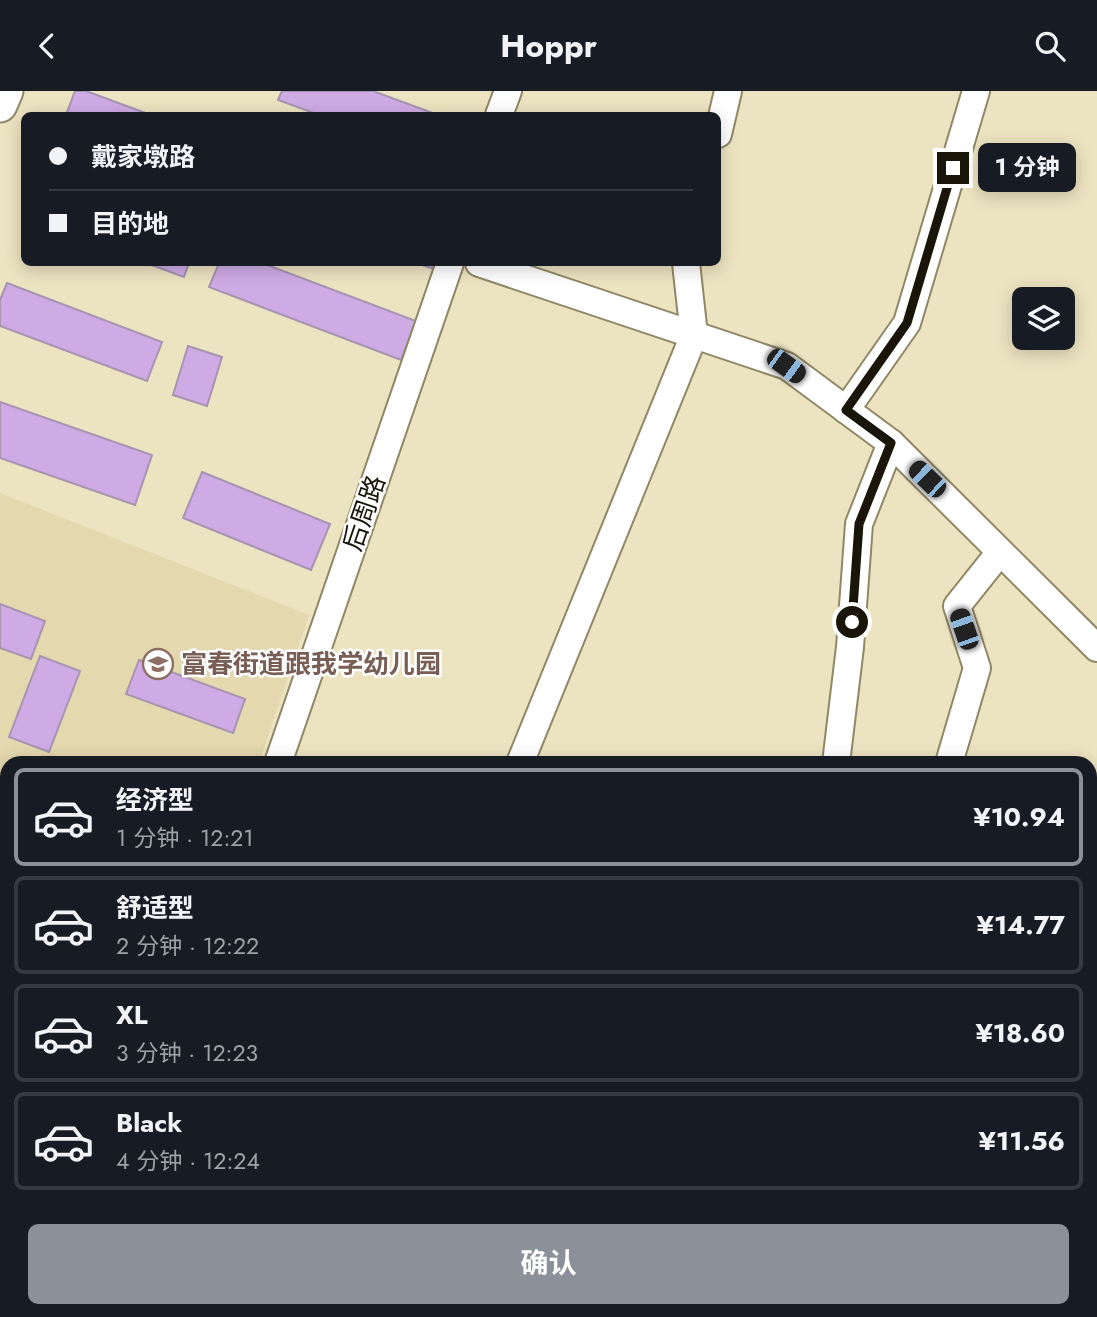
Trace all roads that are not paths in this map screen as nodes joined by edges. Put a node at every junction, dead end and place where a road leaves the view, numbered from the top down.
1 (5, 91) edge
2 (508, 91) edge
3 (728, 91) edge
4 (976, 91) edge
5 (0, 106) edge
6 (500, 112) edge
7 (721, 121) edge
8 (449, 266) edge
9 (488, 266) edge
10 (686, 266) edge
11 (694, 335) junction
12 (846, 410) junction
13 (891, 443) junction
14 (1000, 552) junction
15 (1097, 648) edge
16 (280, 756) edge
17 (523, 756) edge
18 (837, 756) edge
19 (951, 756) edge

1 - 5 street
2 - 6 street
3 - 7 street
4 - 12 street
8 - 16 street, 后周路
9 - 11 street
10 - 11 street
11 - 12 street
11 - 17 street
12 - 13 street
13 - 14 street
13 - 18 street
14 - 15 street
14 - 19 street

